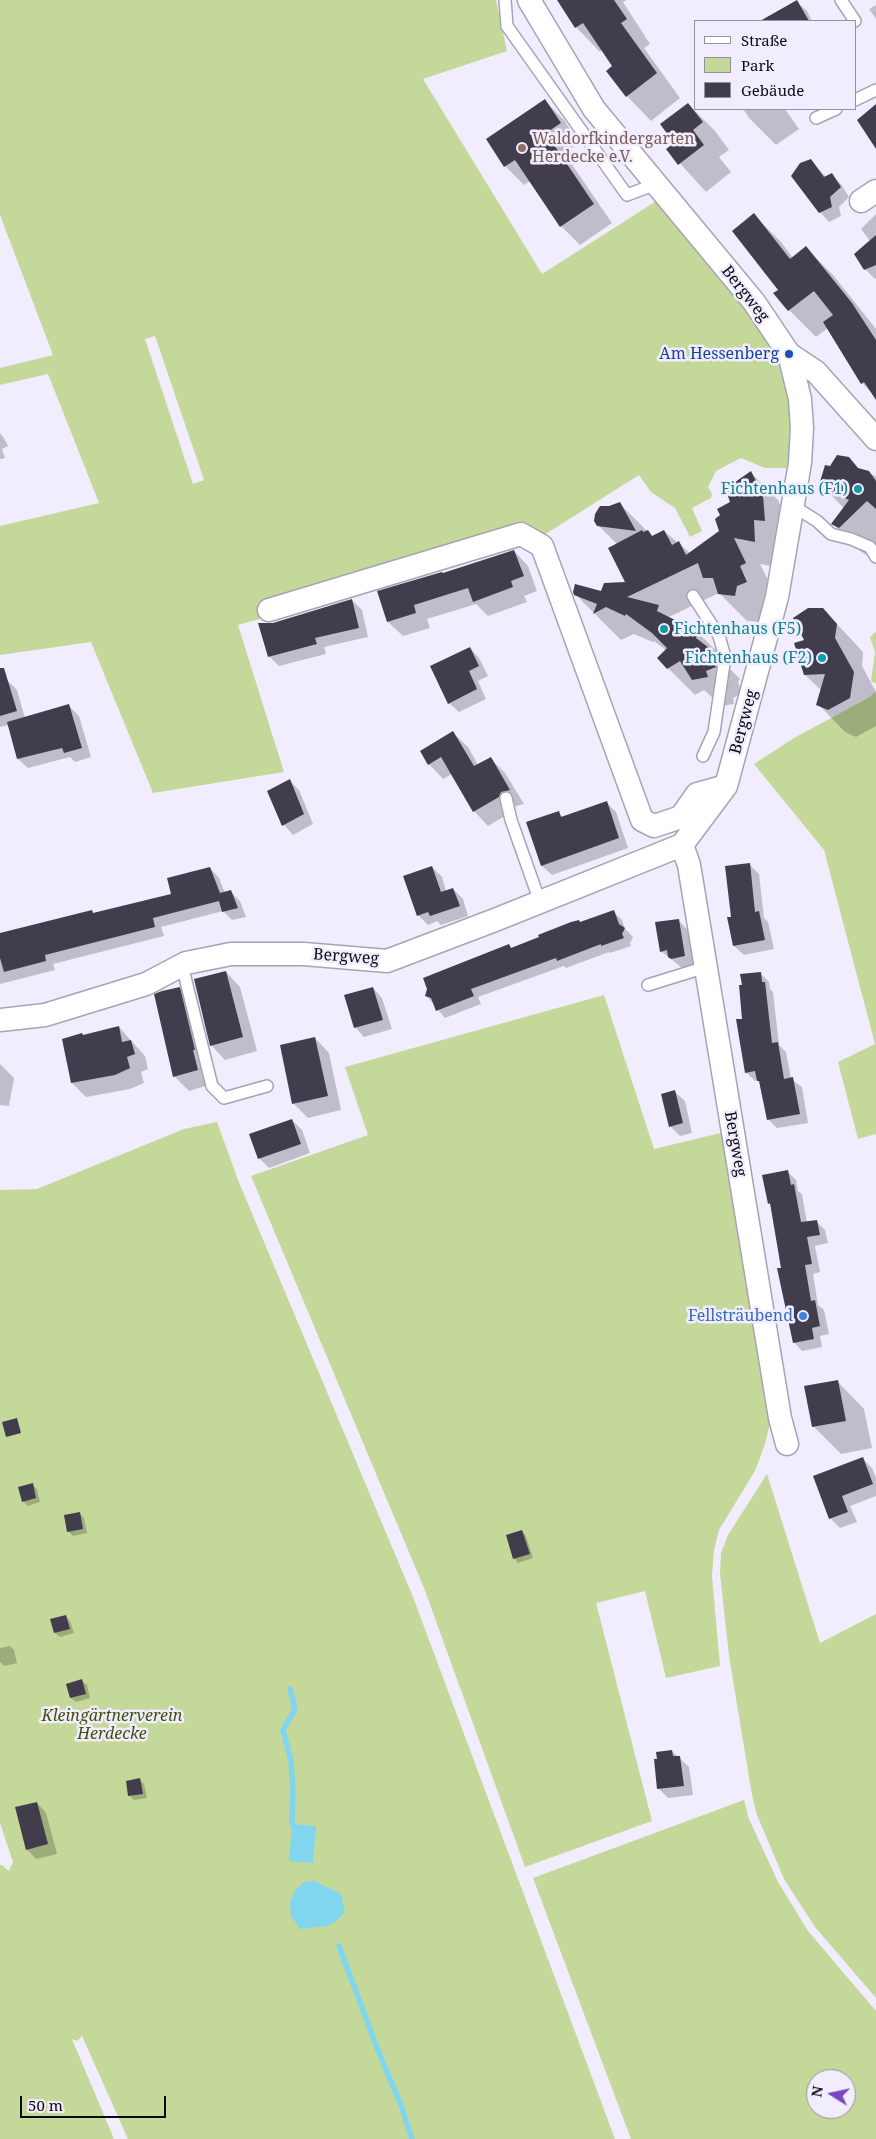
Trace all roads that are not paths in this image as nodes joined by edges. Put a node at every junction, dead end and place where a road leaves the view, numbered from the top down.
1 (505, 0) edge
2 (529, 0) edge
3 (840, 0) edge
4 (853, 20) edge
5 (876, 90) edge
6 (856, 100) edge
7 (834, 110) edge
8 (816, 118) dead end
9 (656, 184) junction
10 (789, 354) junction
11 (876, 439) edge
12 (793, 506) junction
13 (876, 557) edge
14 (693, 596) dead end
15 (269, 610) dead end
16 (703, 756) dead end
17 (726, 786) junction
18 (506, 798) dead end
19 (682, 845) junction
20 (540, 902) junction
21 (182, 965) junction
22 (706, 967) junction
23 (648, 985) dead end
24 (0, 1020) edge
25 (267, 1086) dead end
26 (787, 1444) dead end

1 - 9 lane
2 - 9 street, Bergweg
3 - 4 lane
5 - 6 lane
7 - 8 lane
9 - 10 street, Bergweg
10 - 11 street
10 - 12 street, Bergweg
12 - 13 lane
12 - 17 street, Bergweg
14 - 16 lane
15 - 17 street
17 - 19 street, Bergweg
18 - 20 lane
19 - 20 street, Bergweg
19 - 22 street, Bergweg
20 - 21 street, Bergweg
21 - 24 street, Bergweg
21 - 25 lane
22 - 23 lane
22 - 26 street, Bergweg

